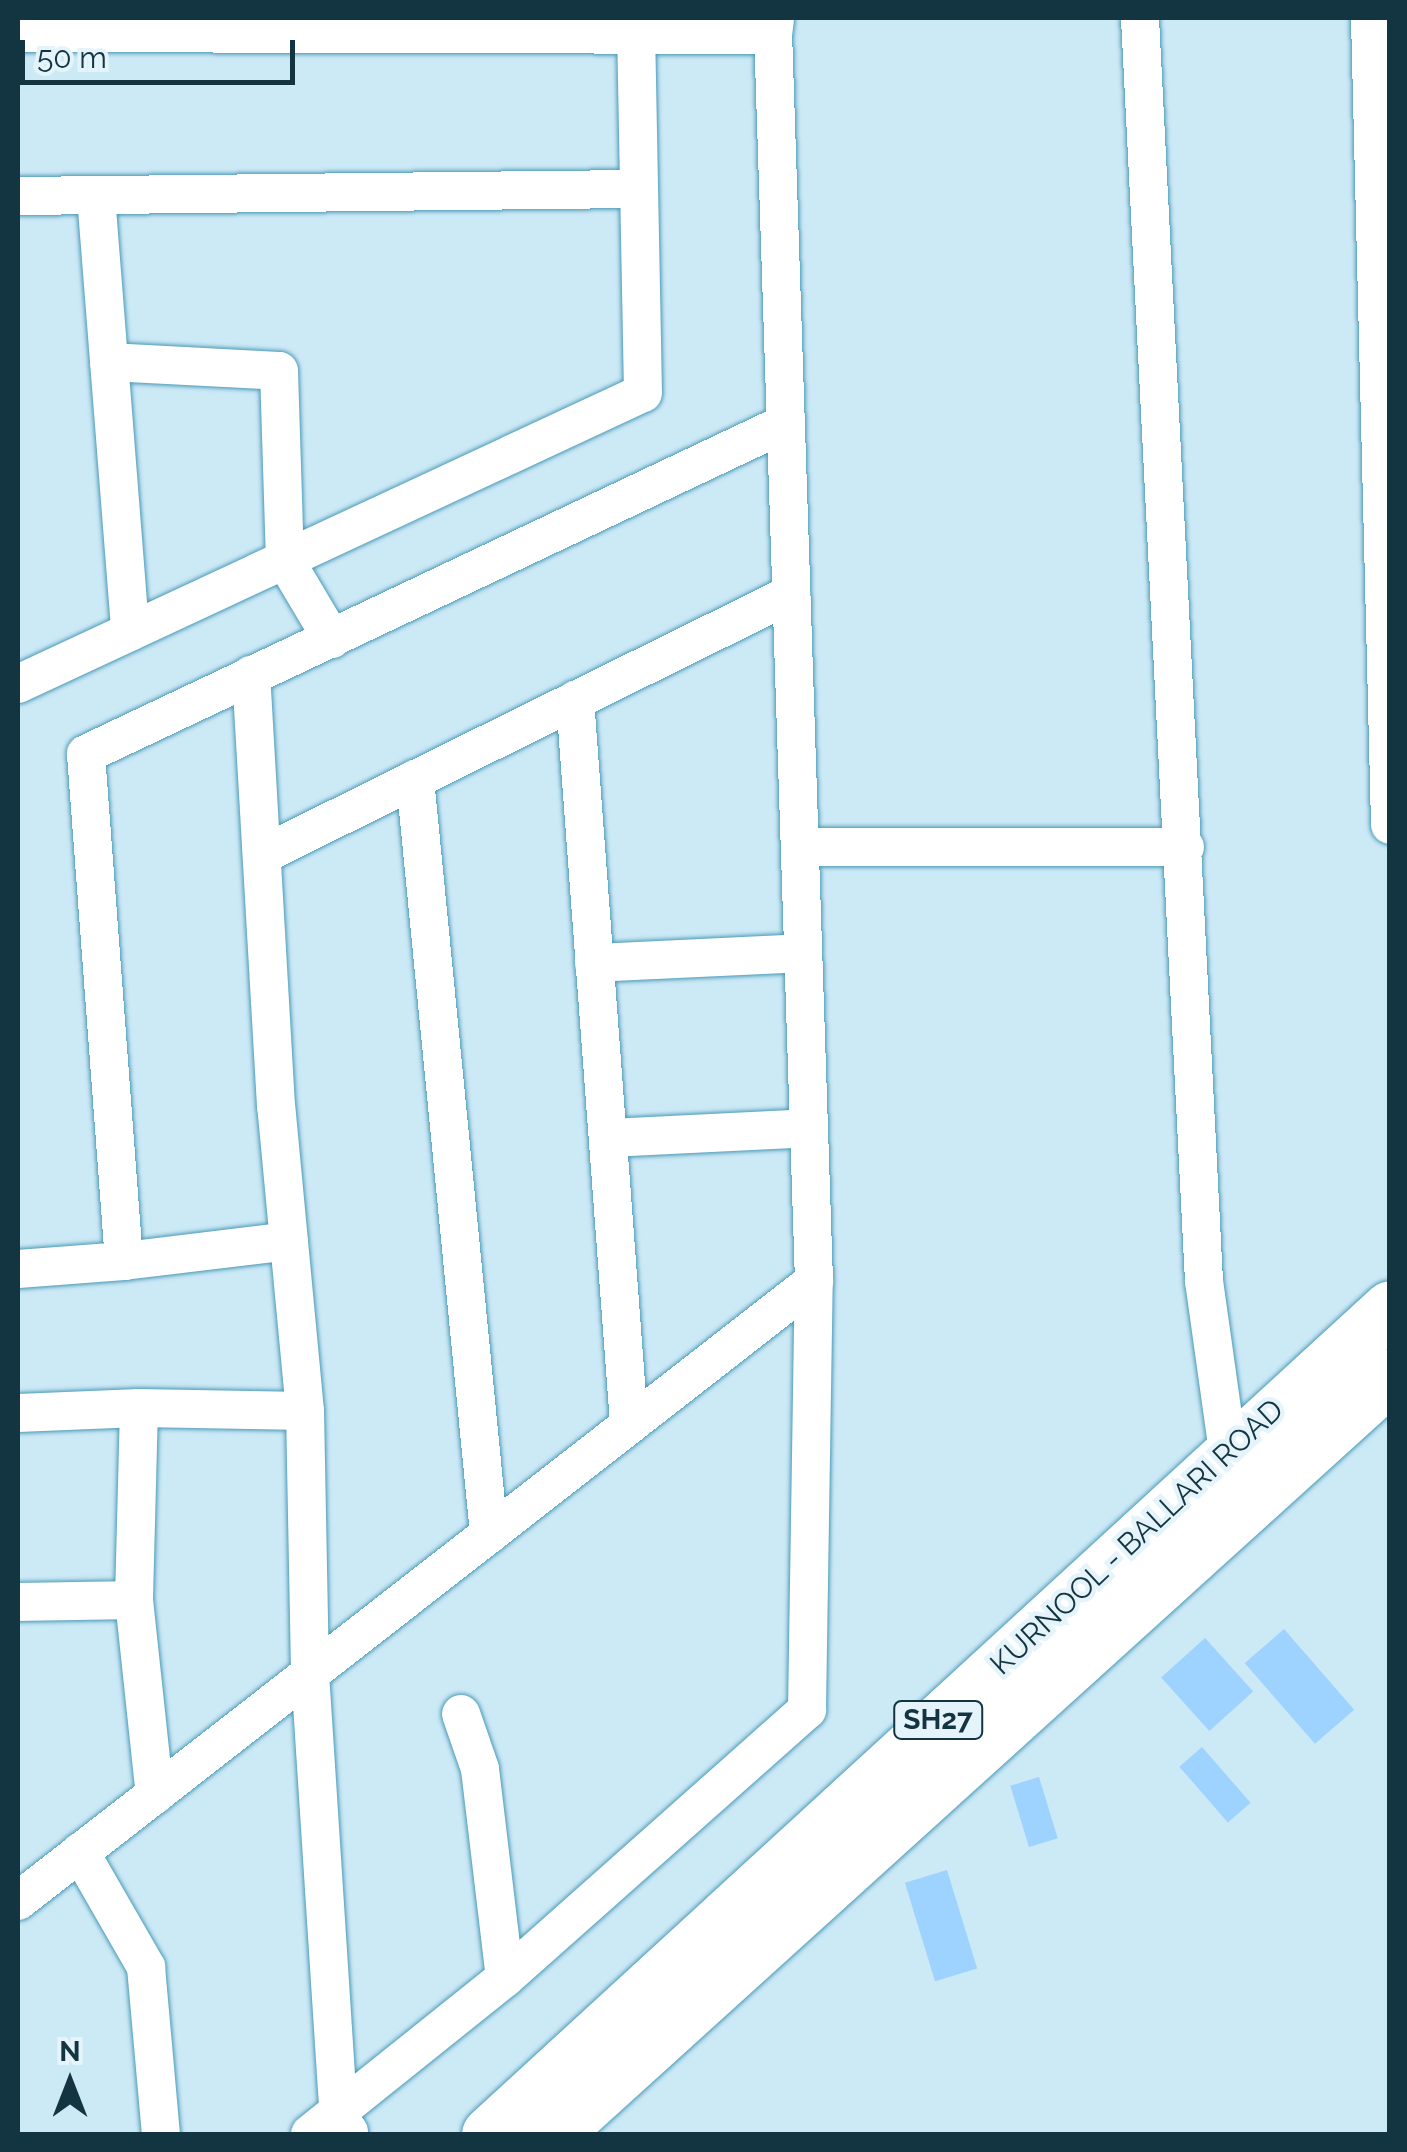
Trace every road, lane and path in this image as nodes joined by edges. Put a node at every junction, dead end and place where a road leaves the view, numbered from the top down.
1 (1140, 18) edge
2 (1370, 18) edge
3 (774, 26) edge
4 (18, 33) edge
5 (636, 35) junction
6 (639, 190) junction
7 (18, 196) edge
8 (96, 196) junction
9 (108, 362) junction
10 (786, 423) junction
11 (285, 560) junction
12 (792, 594) junction
13 (130, 632) junction
14 (332, 638) junction
15 (251, 676) junction
16 (18, 684) edge
17 (575, 700) junction
18 (415, 779) junction
19 (1390, 825) edge
20 (800, 847) junction
21 (1185, 847) junction
22 (262, 856) junction
23 (803, 953) junction
24 (594, 963) junction
25 (809, 1128) junction
26 (608, 1138) junction
27 (289, 1241) junction
28 (124, 1262) junction
29 (18, 1269) edge
30 (814, 1281) junction
31 (1390, 1308) edge
32 (1390, 1376) edge
33 (139, 1408) junction
34 (305, 1410) junction
35 (18, 1413) edge
36 (630, 1424) junction
37 (1228, 1452) junction
38 (489, 1534) junction
39 (134, 1600) junction
40 (18, 1602) edge
41 (310, 1673) junction
42 (461, 1714) dead end
43 (155, 1795) junction
44 (80, 1852) junction
45 (18, 1901) edge
46 (505, 1978) junction
47 (333, 2129) edge
48 (161, 2134) edge
49 (489, 2134) edge
50 (553, 2134) edge

1 - 21 street
2 - 19 street
3 - 5 street
3 - 10 street
4 - 5 street
5 - 6 street
6 - 8 street
6 - 11 street
7 - 8 street
8 - 9 street
9 - 11 street
9 - 13 street
10 - 12 street
10 - 14 street
11 - 13 street
11 - 14 street
12 - 17 street
12 - 20 street
13 - 16 street
14 - 15 street
15 - 22 street
15 - 28 street
17 - 18 street
17 - 24 street
18 - 22 street
18 - 38 street
20 - 21 street
20 - 23 street
21 - 37 street
22 - 27 street
23 - 24 street
23 - 25 street
24 - 26 street
25 - 26 street
25 - 30 street
26 - 36 street
27 - 28 street
27 - 34 street
28 - 29 street
30 - 36 street
30 - 46 street
31 - 37 main road, KURNOOL - BALLARI ROAD / SH27
32 - 50 main road, SH27
33 - 34 street
33 - 35 street
33 - 39 street
34 - 41 street
36 - 38 street
37 - 49 main road, KURNOOL - BALLARI ROAD / SH27
38 - 41 street
39 - 40 street
39 - 43 street
41 - 43 street
41 - 47 street
42 - 46 street
43 - 44 street
44 - 45 street
44 - 48 street
46 - 47 street

